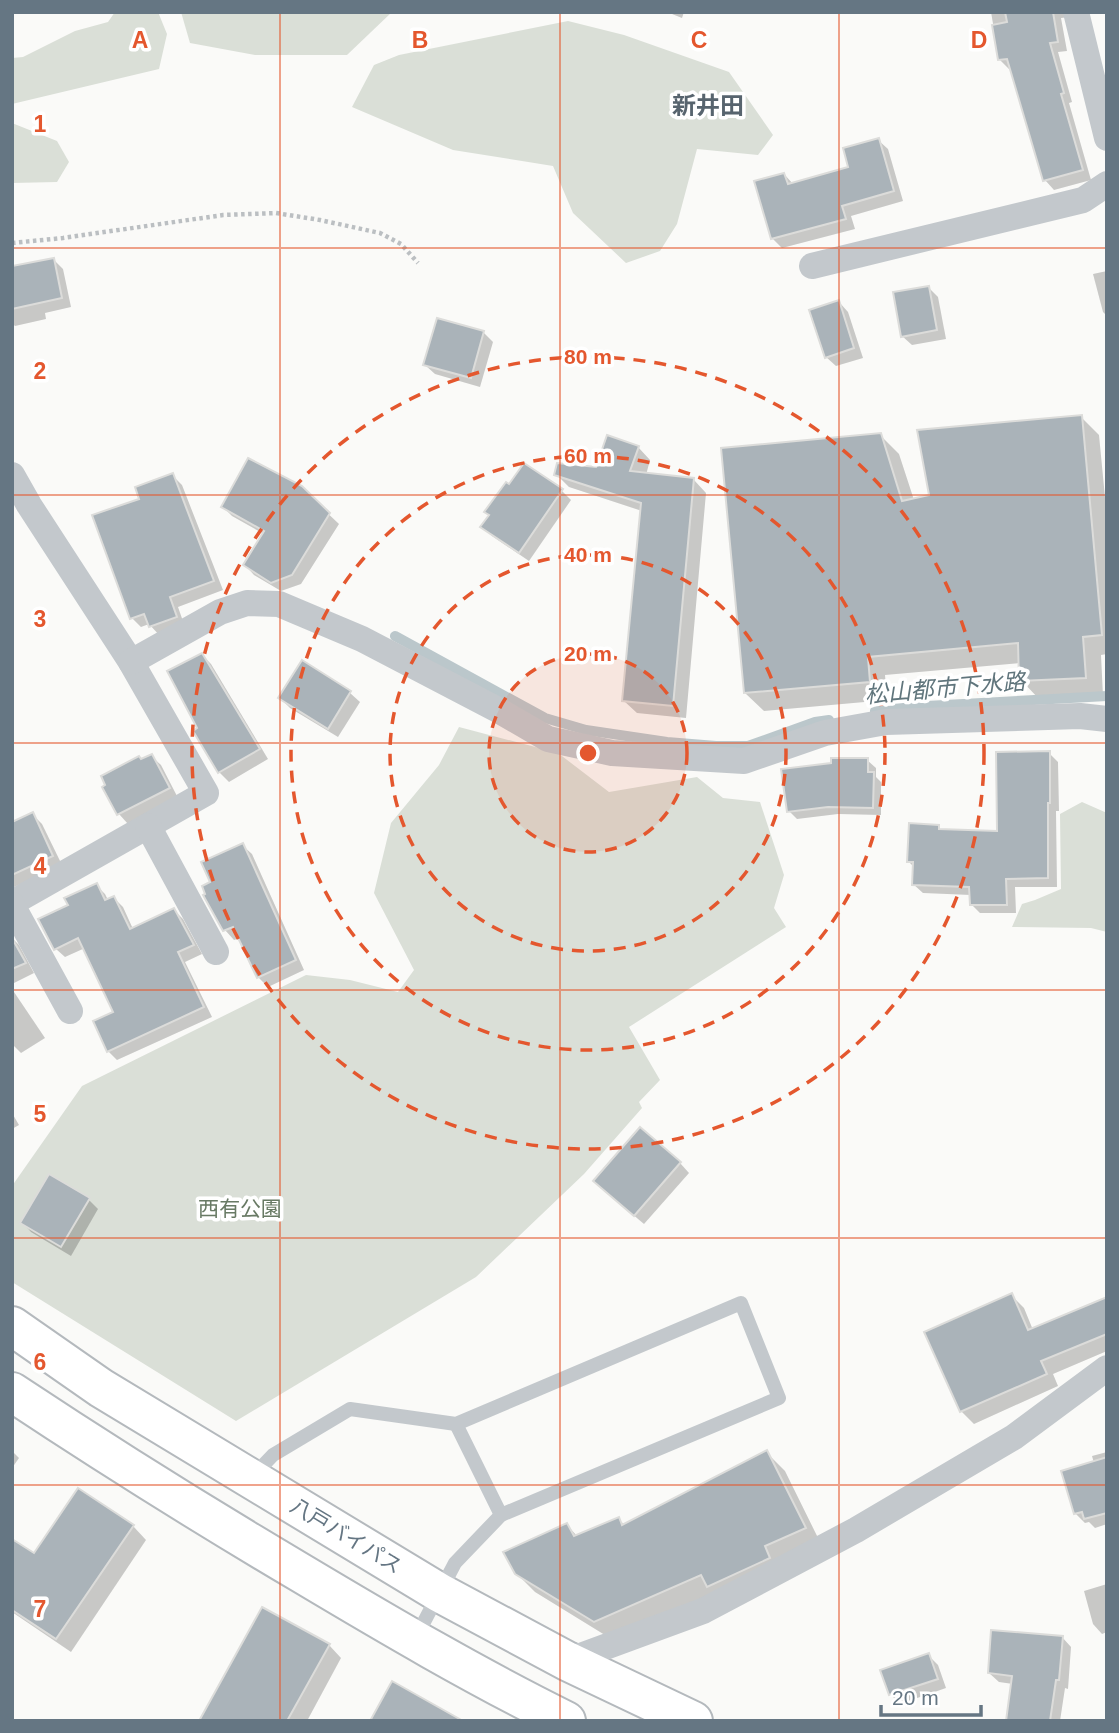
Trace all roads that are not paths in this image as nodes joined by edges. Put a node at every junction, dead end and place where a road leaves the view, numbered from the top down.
1 (1076, 12) edge
2 (1107, 138) edge
3 (1107, 184) edge
4 (812, 266) dead end
5 (12, 475) edge
6 (131, 662) junction
7 (1107, 719) edge
8 (148, 826) junction
9 (12, 904) edge
10 (216, 952) dead end
11 (70, 1011) dead end
12 (12, 1326) edge
13 (1107, 1367) edge
14 (12, 1392) edge
15 (456, 1424) junction
16 (251, 1478) junction
17 (501, 1515) junction
18 (440, 1593) junction
19 (414, 1640) junction
20 (566, 1661) junction
21 (566, 1721) edge
22 (693, 1721) edge

1 - 2 street
3 - 4 street
5 - 6 street
6 - 7 street
6 - 8 street
8 - 9 street
8 - 10 street
9 - 11 street
12 - 16 highway, 八戸バイパス
13 - 20 street
14 - 19 highway
15 - 16 lane
15 - 17 lane
15 - 17 lane
16 - 18 highway, 八戸バイパス
17 - 18 lane
18 - 19 lane
18 - 20 highway, 八戸バイパス
19 - 21 highway
20 - 22 highway, 八戸バイパス

